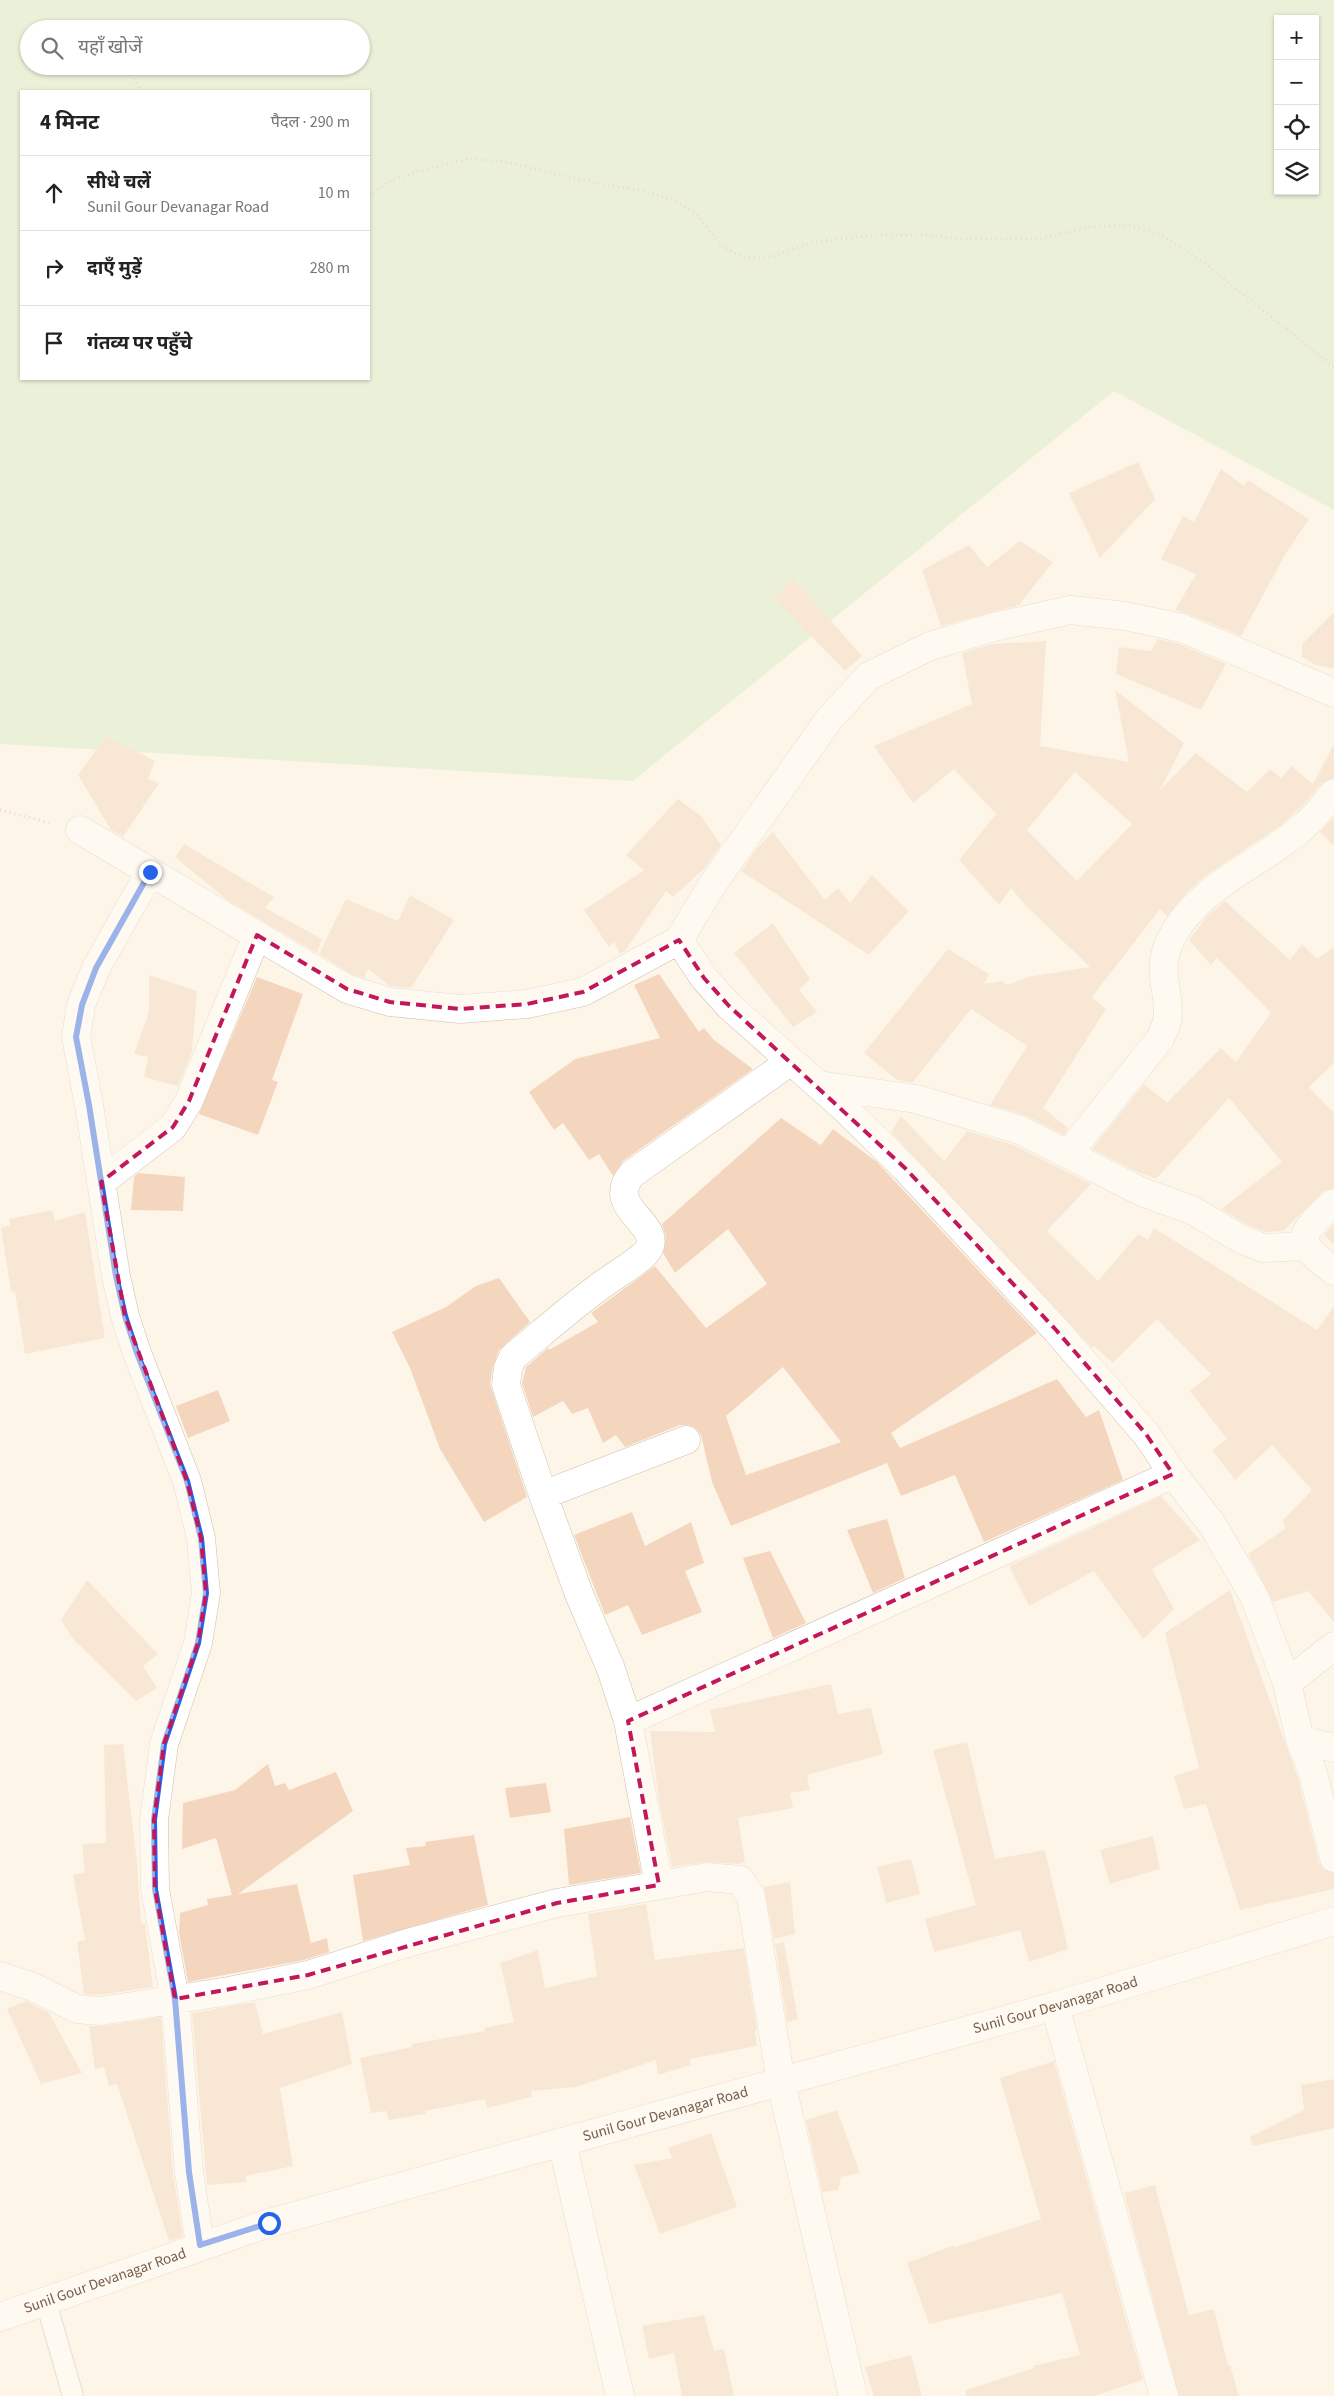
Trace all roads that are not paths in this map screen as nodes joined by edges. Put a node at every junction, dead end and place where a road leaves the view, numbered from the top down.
1 (1334, 693) edge
2 (1334, 793) edge
3 (80, 830) road end
4 (150, 872) junction
5 (257, 935) junction
6 (679, 940) junction
7 (791, 1062) junction
8 (818, 1086) junction
9 (1068, 1154) junction
10 (101, 1182) junction
11 (1334, 1203) edge
12 (1306, 1246) junction
13 (1334, 1271) edge
14 (686, 1440) dead end
15 (1173, 1474) junction
16 (543, 1495) junction
17 (1334, 1646) edge
18 (1286, 1683) junction
19 (628, 1721) junction
20 (1300, 1740) junction
21 (1334, 1748) edge
22 (1334, 1858) edge
23 (659, 1884) junction
24 (1334, 1921) edge
25 (0, 1976) edge
26 (175, 1999) junction
27 (1055, 2006) junction
28 (781, 2082) junction
29 (562, 2142) junction
30 (200, 2245) junction
31 (46, 2302) junction
32 (0, 2317) edge
33 (73, 2396) edge
34 (620, 2396) edge
35 (853, 2396) edge
36 (1164, 2396) edge

1 - 6 street
2 - 9 street
3 - 4 street
4 - 5 street
4 - 10 street
5 - 6 street
5 - 10 street
6 - 7 street
7 - 8 street
7 - 16 street
8 - 9 street
8 - 15 street
9 - 12 street
10 - 26 street
11 - 12 street
12 - 13 street
14 - 16 street
15 - 18 street
15 - 19 street
16 - 19 street
17 - 18 street
18 - 20 street
19 - 23 street
20 - 21 street
20 - 22 street
23 - 26 street
23 - 28 street
24 - 27 street, Sunil Gour Devanagar Road
25 - 26 street
26 - 30 street
27 - 28 street, Sunil Gour Devanagar Road
27 - 36 street
28 - 29 street, Sunil Gour Devanagar Road
28 - 35 street
29 - 30 street, Sunil Gour Devanagar Road
29 - 34 street
30 - 31 street, Sunil Gour Devanagar Road
31 - 32 street, Sunil Gour Devanagar Road
31 - 33 lane

